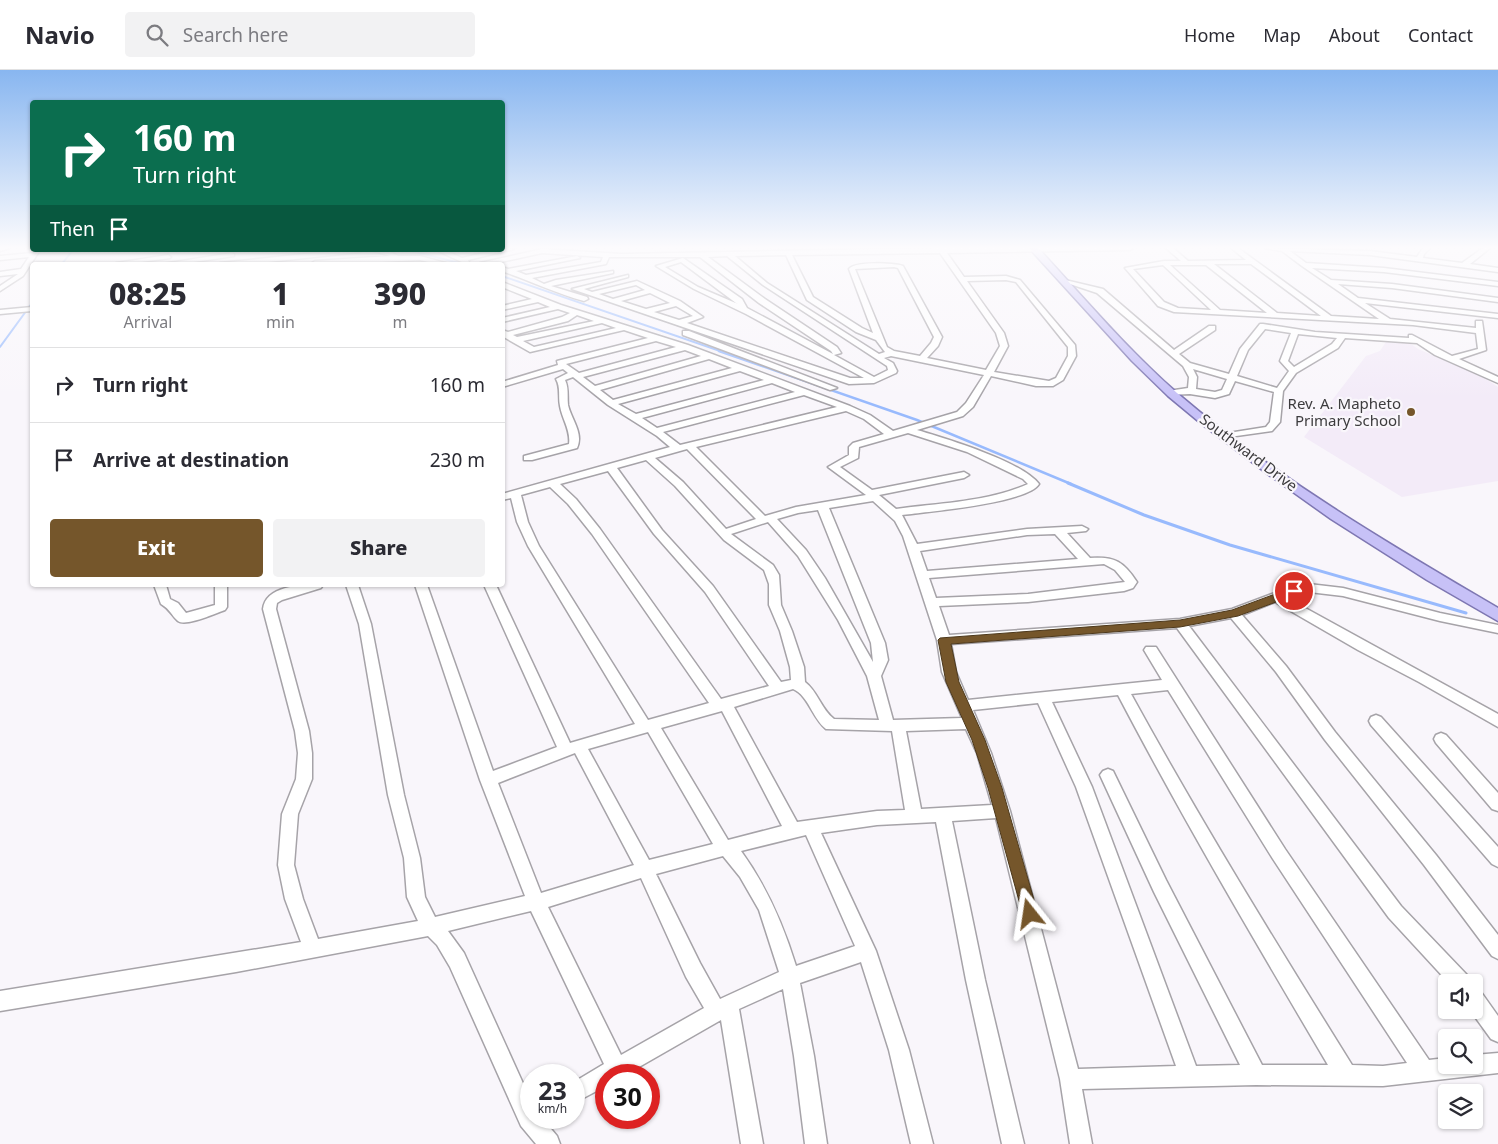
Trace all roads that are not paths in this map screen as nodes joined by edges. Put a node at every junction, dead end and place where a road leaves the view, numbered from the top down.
1 (518, 298) edge
2 (537, 298) edge
3 (580, 298) edge
4 (605, 298) edge
5 (624, 298) edge
6 (666, 298) edge
7 (717, 298) edge
8 (735, 298) edge
9 (758, 298) edge
10 (787, 298) edge
11 (810, 298) edge
12 (864, 298) edge
13 (917, 298) edge
14 (976, 298) edge
15 (1032, 298) edge
16 (1079, 298) edge
17 (1108, 298) edge
18 (1156, 298) edge
19 (1203, 298) edge
20 (1253, 298) edge
21 (1302, 298) edge
22 (1354, 298) edge
23 (1484, 298) edge
24 (1357, 300) junction
25 (1498, 300) edge
26 (505, 301) edge
27 (544, 301) junction
28 (614, 301) junction
29 (677, 303) junction
30 (601, 305) junction
31 (558, 307) junction
32 (505, 308) edge
33 (30, 309) edge
34 (568, 310) junction
35 (16, 311) junction
36 (0, 312) edge
37 (505, 312) edge
38 (647, 312) junction
39 (749, 312) junction
40 (1218, 312) junction
41 (576, 313) junction
42 (1478, 314) junction
43 (1275, 315) junction
44 (636, 316) junction
45 (1498, 316) edge
46 (0, 317) edge
47 (1329, 318) junction
48 (505, 319) edge
49 (600, 321) junction
50 (680, 322) junction
51 (1389, 322) junction
52 (668, 326) junction
53 (624, 328) junction
54 (1212, 328) dead end
55 (1480, 331) junction
56 (505, 332) edge
57 (505, 332) edge
58 (1295, 332) junction
59 (505, 333) edge
60 (1344, 335) junction
61 (657, 338) junction
62 (879, 338) junction
63 (516, 340) junction
64 (1418, 341) junction
65 (685, 347) junction
66 (891, 353) junction
67 (1174, 354) junction
68 (710, 356) junction
69 (830, 356) junction
70 (878, 357) junction
71 (556, 358) junction
72 (922, 359) junction
73 (1452, 359) junction
74 (1186, 365) junction
75 (740, 368) junction
76 (1293, 371) junction
77 (989, 373) junction
78 (576, 375) junction
79 (1233, 378) junction
80 (1497, 379) edge
81 (773, 380) junction
82 (874, 380) junction
83 (505, 384) edge
84 (833, 388) dead end
85 (594, 389) junction
86 (1190, 390) junction
87 (1279, 391) junction
88 (804, 392) junction
89 (1171, 393) junction
90 (611, 403) junction
91 (847, 408) junction
92 (633, 418) junction
93 (912, 429) junction
94 (656, 431) junction
95 (892, 435) junction
96 (1225, 436) junction
97 (688, 446) junction
98 (677, 448) junction
99 (647, 456) junction
100 (528, 458) dead end
101 (610, 467) junction
102 (964, 475) dead end
103 (553, 484) junction
104 (516, 494) junction
105 (873, 495) junction
106 (505, 496) edge
107 (822, 505) junction
108 (894, 512) junction
109 (766, 519) junction
110 (1082, 529) dead end
111 (1059, 531) junction
112 (723, 533) junction
113 (913, 548) junction
114 (1088, 562) junction
115 (921, 575) junction
116 (160, 587) edge
117 (221, 587) edge
118 (309, 587) edge
119 (353, 587) edge
120 (422, 587) edge
121 (491, 587) edge
122 (1276, 597) junction
123 (932, 602) junction
124 (1234, 613) junction
125 (1498, 615) edge
126 (1180, 624) junction
127 (1498, 629) edge
128 (944, 640) junction
129 (1152, 650) dead end
130 (874, 676) junction
131 (798, 684) junction
132 (1172, 684) junction
133 (777, 687) junction
134 (1122, 690) junction
135 (1043, 698) junction
136 (722, 706) junction
137 (967, 714) junction
138 (1376, 720) dead end
139 (1498, 721) edge
140 (892, 725) junction
141 (649, 726) junction
142 (1441, 739) dead end
143 (573, 748) junction
144 (1108, 775) dead end
145 (488, 780) junction
146 (1498, 804) edge
147 (1002, 812) junction
148 (943, 814) junction
149 (914, 815) junction
150 (802, 829) junction
151 (727, 848) junction
152 (1498, 859) edge
153 (645, 869) junction
154 (536, 902) junction
155 (431, 927) junction
156 (313, 949) junction
157 (1498, 950) edge
158 (867, 951) junction
159 (1453, 974) edge
160 (791, 977) junction
161 (0, 1001) edge
162 (722, 1008) junction
163 (1483, 1011) edge
164 (1498, 1032) edge
165 (1498, 1063) edge
166 (615, 1064) edge
167 (626, 1064) edge
168 (1424, 1070) junction
169 (1256, 1075) junction
170 (1190, 1076) junction
171 (1347, 1077) junction
172 (1070, 1079) junction
173 (520, 1100) edge
174 (538, 1129) edge
175 (549, 1144) edge
176 (752, 1144) edge
177 (816, 1144) edge
178 (922, 1144) edge
179 (1013, 1144) edge
180 (1081, 1144) edge

1 - 26 street
2 - 27 street
3 - 30 street
4 - 28 street
5 - 28 street
6 - 29 street
7 - 39 street
8 - 39 street
9 - 69 street
10 - 70 street
11 - 62 street
12 - 62 street
13 - 72 street
14 - 77 street
15 - 77 street
16 - 89 main road, Southward Drive
17 - 67 street
18 - 40 street
19 - 40 street
20 - 43 street
21 - 47 street
22 - 24 street
23 - 25 street
24 - 42 street
24 - 51 street
27 - 31 street
27 - 32 street
27 - 37 street
28 - 30 street
28 - 38 street
29 - 38 street
29 - 50 street
30 - 44 street
31 - 34 street
31 - 48 street
33 - 35 street
34 - 41 street
34 - 56 street
35 - 36 street
35 - 46 street
38 - 44 street
38 - 50 street
39 - 69 street
40 - 43 street
41 - 49 street
41 - 57 street
42 - 45 street
42 - 55 street
43 - 47 street
44 - 52 street
47 - 51 street
49 - 53 street
49 - 63 street
50 - 52 street
50 - 82 street
51 - 55 street
51 - 64 street
52 - 84 street
53 - 61 street
53 - 71 street
54 - 67 street
55 - 73 street
58 - 60 street
58 - 76 street
58 - 79 street
59 - 63 street
60 - 64 street
60 - 76 street
61 - 65 street
61 - 71 street
62 - 66 street
63 - 71 street
64 - 73 street
65 - 68 street
65 - 78 street
66 - 70 street
66 - 72 street
67 - 74 street
68 - 75 street
68 - 85 street
69 - 82 street
70 - 82 street
71 - 78 street
71 - 83 street
72 - 77 street
73 - 80 street
74 - 79 street
74 - 86 street
75 - 81 street
75 - 90 street
76 - 87 street
77 - 93 street
78 - 85 street
78 - 100 street
79 - 86 street
79 - 87 street
81 - 88 street
81 - 92 street
85 - 90 street
86 - 89 street
87 - 96 street
88 - 91 street
88 - 94 street
89 - 96 main road, Southward Drive
90 - 92 street
91 - 95 street
91 - 97 street
92 - 94 street
93 - 95 street
93 - 108 street
94 - 98 street
95 - 105 street
96 - 125 main road, Southward Drive
97 - 98 street
97 - 109 street
98 - 99 street
99 - 101 street
99 - 112 street
101 - 103 street
101 - 133 street
102 - 105 street
103 - 104 street
103 - 136 street
104 - 106 street
104 - 141 street
105 - 107 street
105 - 108 street
107 - 109 street
107 - 130 street
108 - 113 street
109 - 112 street
109 - 130 street
110 - 111 street
111 - 113 street
111 - 114 street
112 - 131 street
113 - 115 street
114 - 115 street
114 - 123 street
115 - 123 street
116 - 117 street
118 - 156 street
119 - 155 street
120 - 145 street
121 - 143 street
122 - 124 street
122 - 127 street
122 - 139 street
123 - 128 street
124 - 126 street
124 - 157 street
126 - 128 street
126 - 159 street
128 - 137 street
129 - 132 street
130 - 140 street
131 - 133 street
131 - 140 street
132 - 134 street
132 - 168 street
133 - 136 street
134 - 135 street
134 - 171 street
135 - 137 street
135 - 170 street
136 - 141 street
136 - 150 street
137 - 140 street
137 - 147 street
138 - 152 street
140 - 149 street
141 - 143 street
141 - 151 street
142 - 146 street
143 - 145 street
143 - 153 street
144 - 169 street
145 - 154 street
147 - 148 street
147 - 172 street
148 - 149 street
148 - 179 street
149 - 150 street
150 - 151 street
150 - 158 street
151 - 153 street
151 - 160 street
153 - 154 street
153 - 162 street
154 - 155 street
154 - 166 street
155 - 156 street
155 - 173 street
156 - 161 street
158 - 160 street
158 - 178 street
160 - 162 street
160 - 177 street
162 - 167 street
162 - 176 street
163 - 164 street
165 - 168 street
168 - 171 street
169 - 170 street
169 - 171 street
170 - 172 street
172 - 180 street
174 - 175 street

